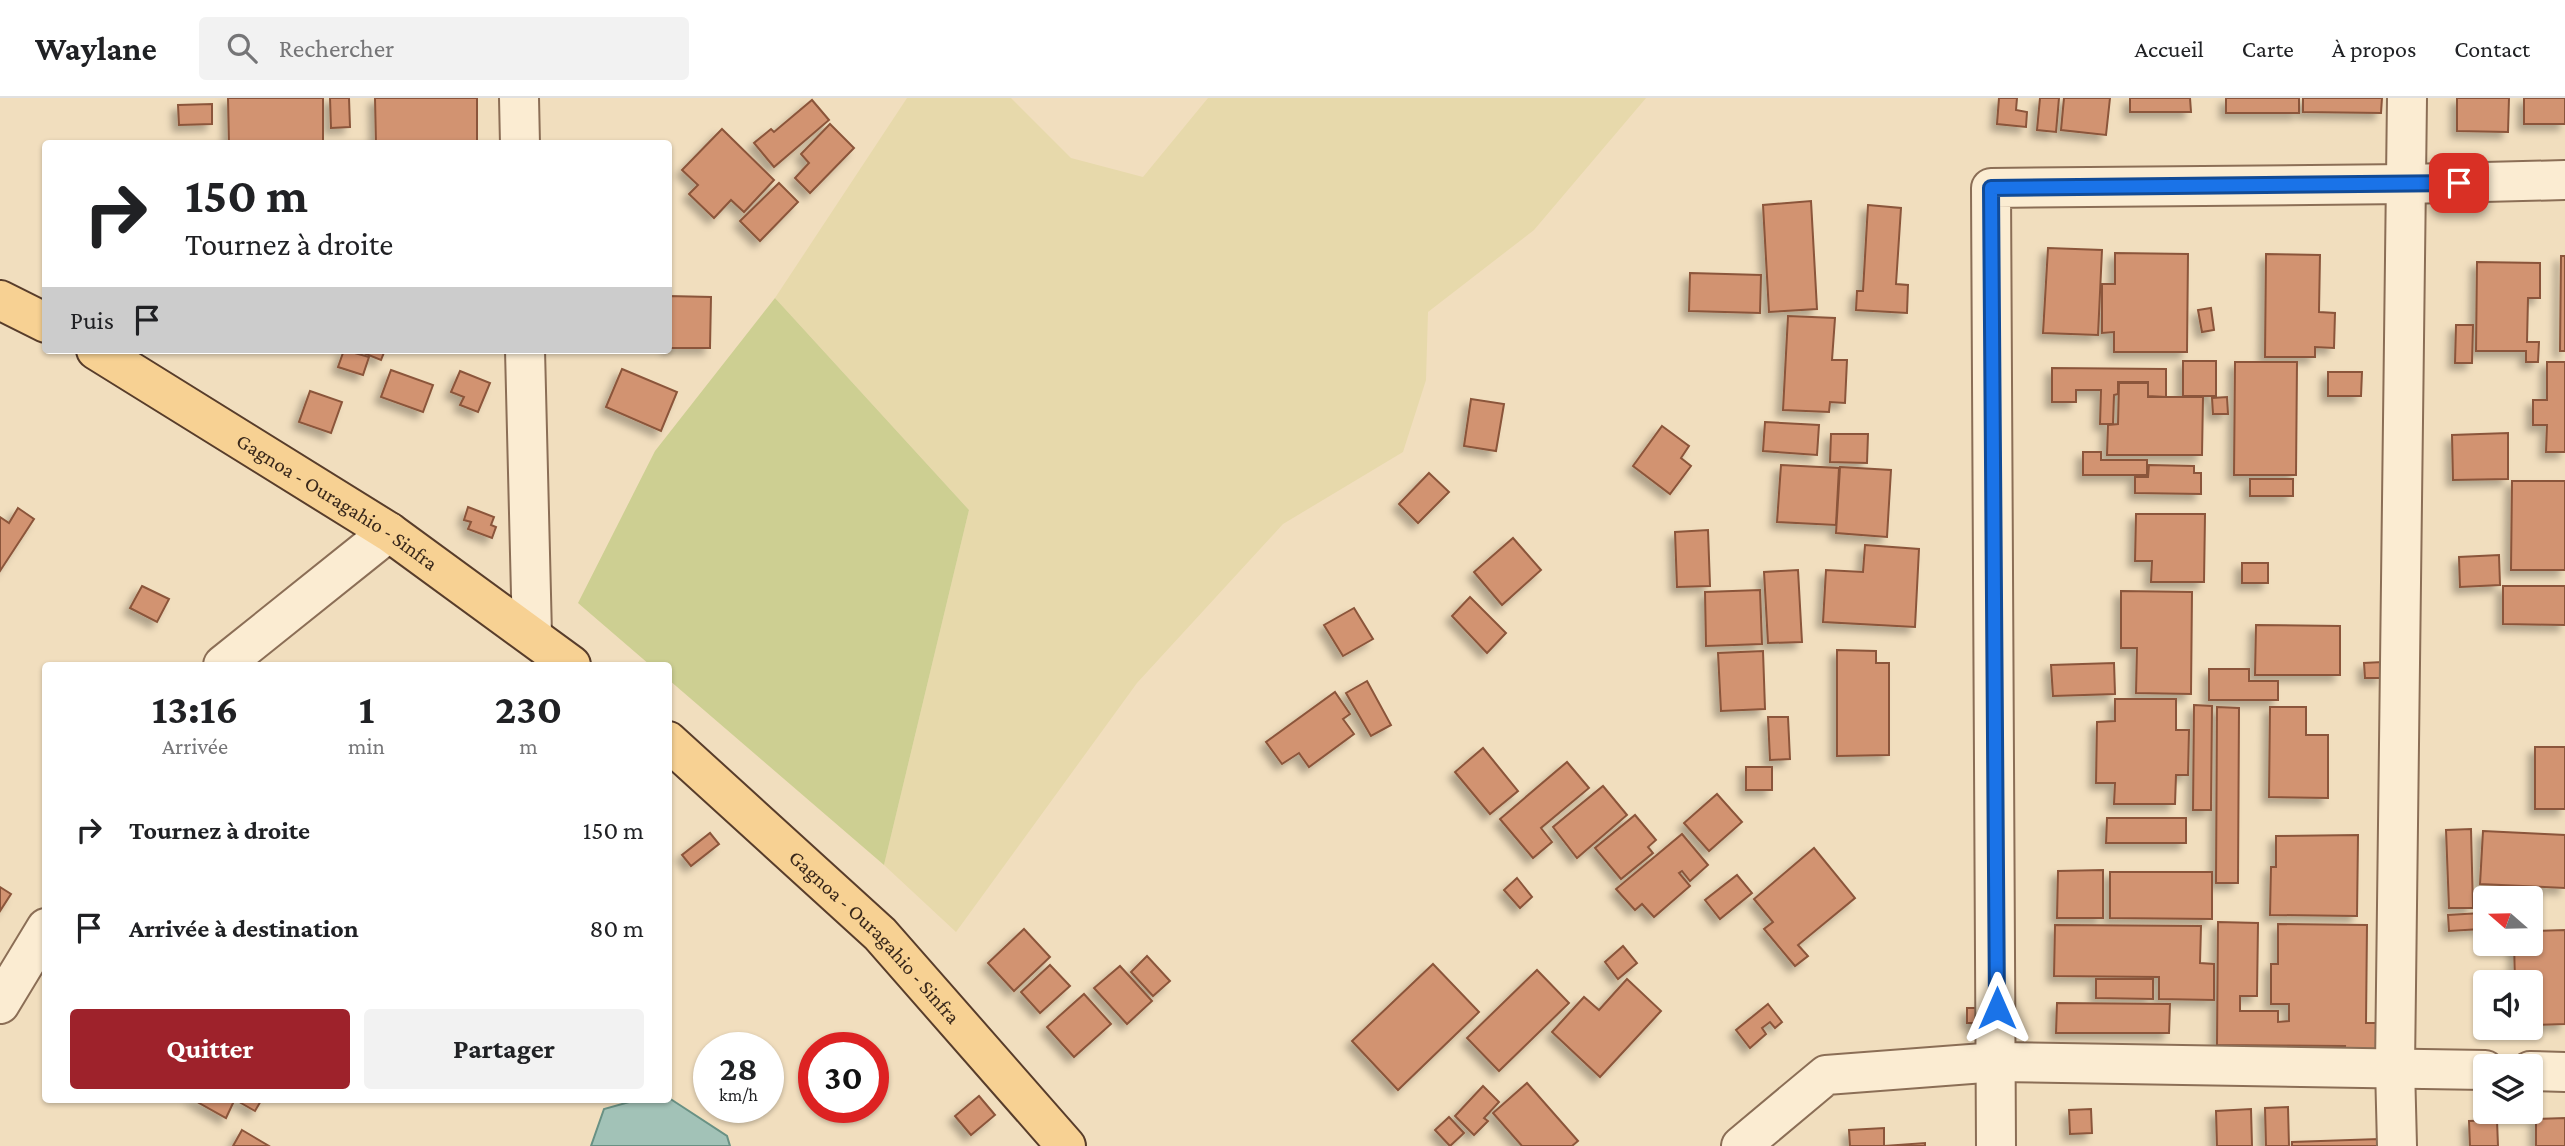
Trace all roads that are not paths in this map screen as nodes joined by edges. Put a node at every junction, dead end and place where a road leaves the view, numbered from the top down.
1 (519, 98) edge
2 (2407, 98) edge
3 (520, 140) edge
4 (2565, 180) edge
5 (2407, 184) junction
6 (0, 300) edge
7 (42, 321) edge
8 (102, 354) edge
9 (525, 354) edge
10 (389, 532) junction
11 (532, 635) junction
12 (227, 662) edge
13 (567, 662) edge
14 (672, 745) edge
15 (42, 935) edge
16 (0, 1004) edge
17 (1997, 1062) junction
18 (2395, 1067) junction
19 (2473, 1070) edge
20 (2543, 1071) edge
21 (2565, 1072) edge
22 (1066, 1146) edge
23 (1741, 1146) edge
24 (1996, 1146) edge
25 (2397, 1146) edge

1 - 3 street
2 - 5 street
4 - 5 street
5 - 17 street
5 - 18 street
6 - 7 main road
8 - 10 main road, Gagnoa - Ouragahio - Sinfra
9 - 11 street
10 - 11 main road, Gagnoa - Ouragahio - Sinfra
10 - 12 street
11 - 13 main road, Gagnoa - Ouragahio - Sinfra
14 - 22 main road, Gagnoa - Ouragahio - Sinfra
15 - 16 street
17 - 18 street
17 - 23 street
17 - 24 street
18 - 19 street
18 - 25 street
20 - 21 street

